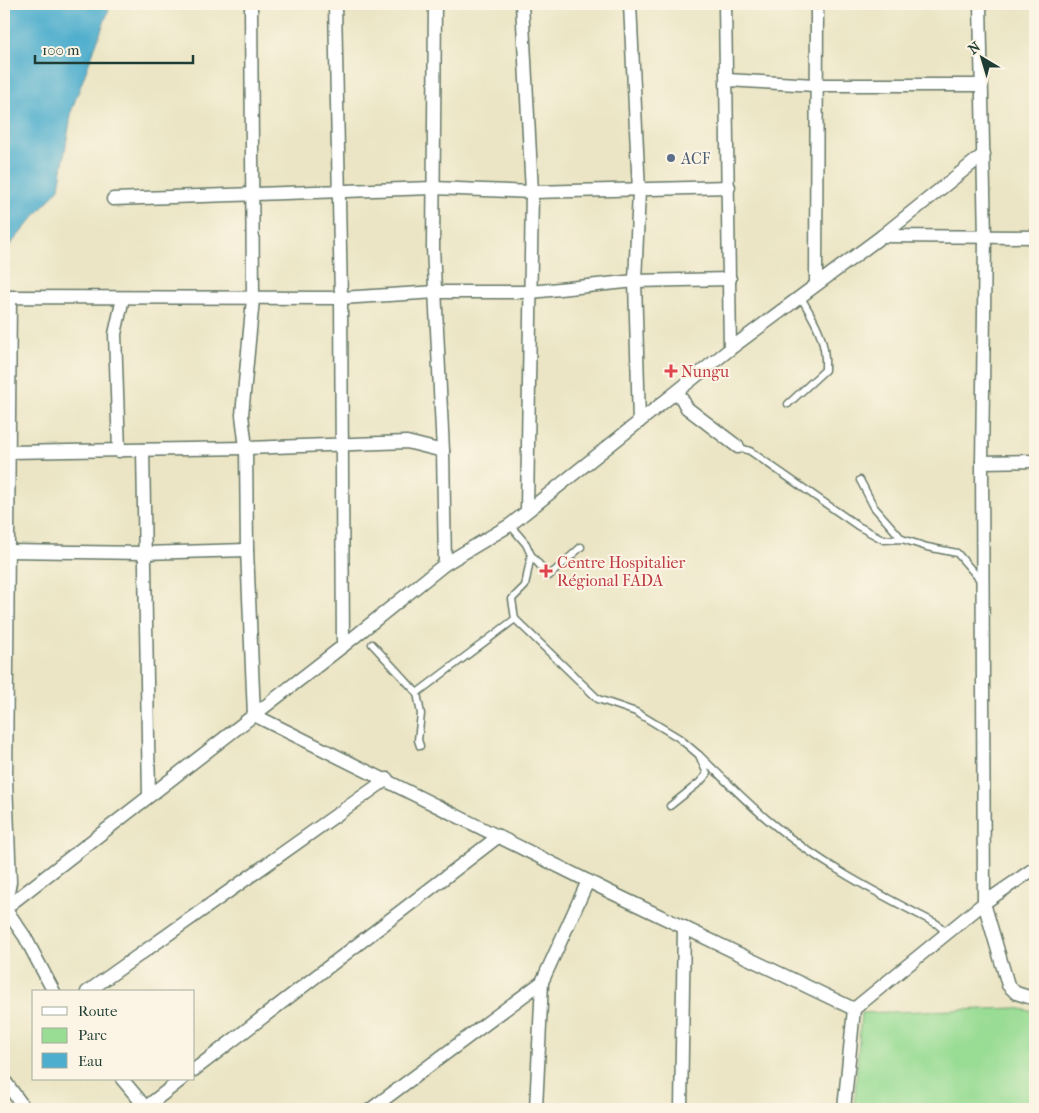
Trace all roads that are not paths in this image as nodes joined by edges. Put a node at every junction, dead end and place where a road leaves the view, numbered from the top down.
1 (251, 4) edge
2 (335, 4) edge
3 (435, 4) edge
4 (522, 4) edge
5 (630, 4) edge
6 (725, 4) edge
7 (817, 4) edge
8 (980, 4) edge
9 (727, 80) junction
10 (815, 85) junction
11 (980, 85) junction
12 (984, 154) junction
13 (729, 187) junction
14 (433, 188) junction
15 (339, 191) junction
16 (639, 191) junction
17 (532, 192) junction
18 (252, 195) junction
19 (113, 198) dead end
20 (882, 236) junction
21 (1035, 237) edge
22 (985, 238) junction
23 (730, 279) junction
24 (635, 281) junction
25 (816, 284) junction
26 (437, 292) junction
27 (531, 292) junction
28 (800, 296) junction
29 (123, 298) junction
30 (342, 298) junction
31 (253, 299) junction
32 (730, 349) junction
33 (678, 392) junction
34 (788, 404) dead end
35 (639, 422) junction
36 (341, 445) junction
37 (738, 447) joint
38 (246, 448) junction
39 (142, 450) junction
40 (119, 451) junction
41 (444, 451) junction
42 (9, 452) junction
43 (1035, 461) edge
44 (982, 462) junction
45 (860, 480) dead end
46 (527, 510) junction
47 (510, 525) junction
48 (902, 539) junction
49 (581, 547) dead end
50 (247, 550) junction
51 (8, 551) junction
52 (144, 553) junction
53 (531, 555) junction
54 (445, 564) junction
55 (983, 583) junction
56 (515, 619) junction
57 (372, 644) dead end
58 (343, 646) junction
59 (5, 682) edge
60 (417, 693) junction
61 (254, 715) junction
62 (420, 746) dead end
63 (699, 755) junction
64 (386, 779) junction
65 (5, 783) edge
66 (148, 796) junction
67 (670, 806) dead end
68 (499, 836) junction
69 (1035, 868) edge
70 (588, 881) junction
71 (984, 903) junction
72 (4, 908) edge
73 (684, 927) junction
74 (947, 933) junction
75 (542, 982) junction
76 (53, 990) edge
77 (90, 990) edge
78 (1035, 999) edge
79 (854, 1009) junction
80 (195, 1069) edge
81 (4, 1080) edge
82 (123, 1080) edge
83 (181, 1080) edge
84 (146, 1108) edge
85 (25, 1109) edge
86 (371, 1109) edge
87 (536, 1109) edge
88 (681, 1109) edge
89 (844, 1109) edge

1 - 18 street
2 - 15 street
3 - 14 street
4 - 17 street
5 - 16 street
6 - 9 street
7 - 10 street
8 - 11 street
9 - 10 street
9 - 13 street
10 - 11 street
10 - 25 street
11 - 12 street
12 - 20 street
12 - 22 street
13 - 16 street
13 - 23 street
14 - 15 street
14 - 17 street
14 - 26 street
15 - 18 street
15 - 30 street
16 - 17 street
16 - 24 street
17 - 27 street
18 - 19 street
18 - 31 street
20 - 22 street
20 - 25 street
21 - 22 street
22 - 44 street
23 - 24 street
23 - 32 street
24 - 27 street
24 - 35 street
25 - 28 street
26 - 27 street
26 - 30 street
26 - 41 street
27 - 46 street
28 - 32 street
28 - 34 lane
29 - 31 street
29 - 40 street
29 - 42 street
30 - 31 street
30 - 36 street
31 - 38 street
32 - 33 street
33 - 35 street
33 - 37 street
35 - 46 street
36 - 38 street
36 - 41 street
36 - 58 street
37 - 48 lane
38 - 39 street
38 - 50 street
39 - 40 street
39 - 52 street
40 - 42 street
41 - 54 street
42 - 51 street
43 - 44 street
44 - 55 street
45 - 48 lane
46 - 47 street
47 - 53 lane
47 - 54 street
48 - 55 lane
49 - 53 lane
50 - 52 street
50 - 61 street
51 - 52 street
51 - 59 street
52 - 66 street
53 - 56 lane
54 - 58 street
55 - 71 street
56 - 60 lane
56 - 63 lane
57 - 60 lane
58 - 61 street
59 - 65 street
60 - 62 lane
61 - 64 street
61 - 66 street
63 - 67 lane
63 - 74 lane
64 - 68 street
64 - 77 street
65 - 72 street
66 - 72 street
68 - 70 street
68 - 80 street
69 - 71 street
70 - 73 street
70 - 75 street
71 - 74 street
71 - 78 street
72 - 76 street
73 - 79 street
73 - 88 street
74 - 79 street
75 - 86 street
75 - 87 street
79 - 89 street
81 - 85 street
82 - 84 street
83 - 84 street

